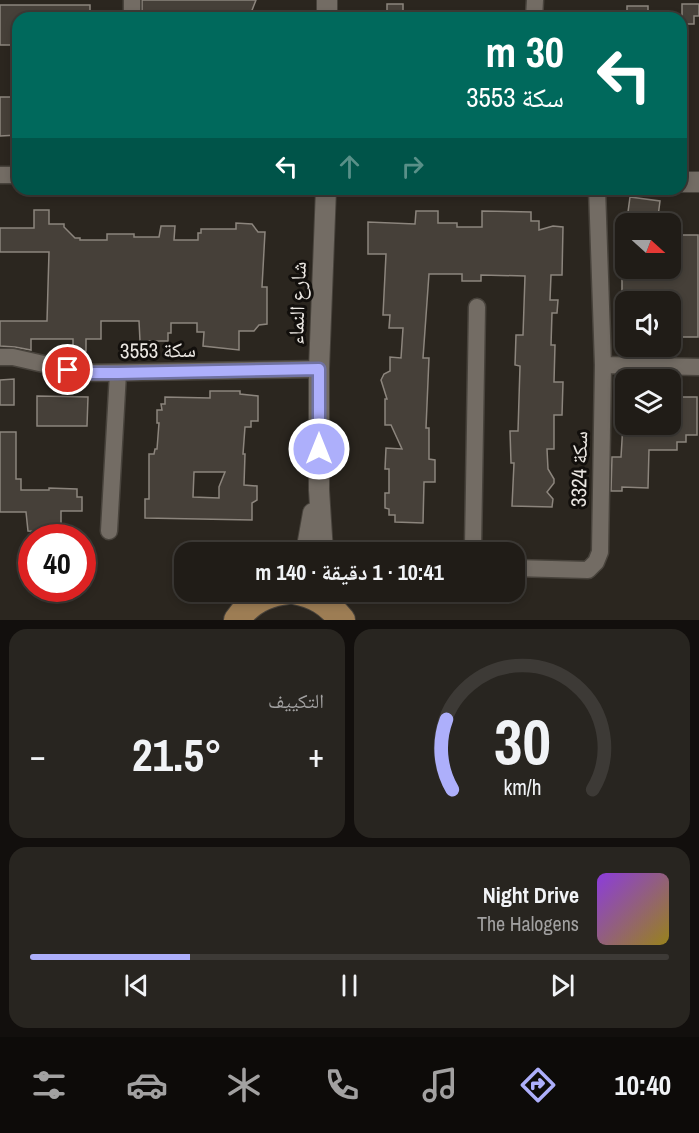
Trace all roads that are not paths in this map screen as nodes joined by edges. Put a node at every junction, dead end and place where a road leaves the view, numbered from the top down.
1 (326, 195) edge
2 (597, 195) edge
3 (477, 307) dead end
4 (0, 357) edge
5 (603, 365) junction
6 (699, 367) edge
7 (319, 369) junction
8 (118, 373) junction
9 (319, 490) junction
10 (109, 531) dead end
11 (308, 542) edge
12 (322, 542) edge
13 (473, 542) edge
14 (525, 568) edge
15 (254, 602) edge
16 (237, 620) edge

1 - 7 street, شارع النماء
2 - 5 street, سكة 3324
3 - 13 street
4 - 8 street, سكة 3553
5 - 6 street
5 - 14 street, سكة 3324
7 - 8 street, سكة 3553
7 - 9 street, شارع النماء
8 - 10 street
9 - 11 street, شارع النماء
9 - 12 street, شارع النماء
15 - 16 main road

